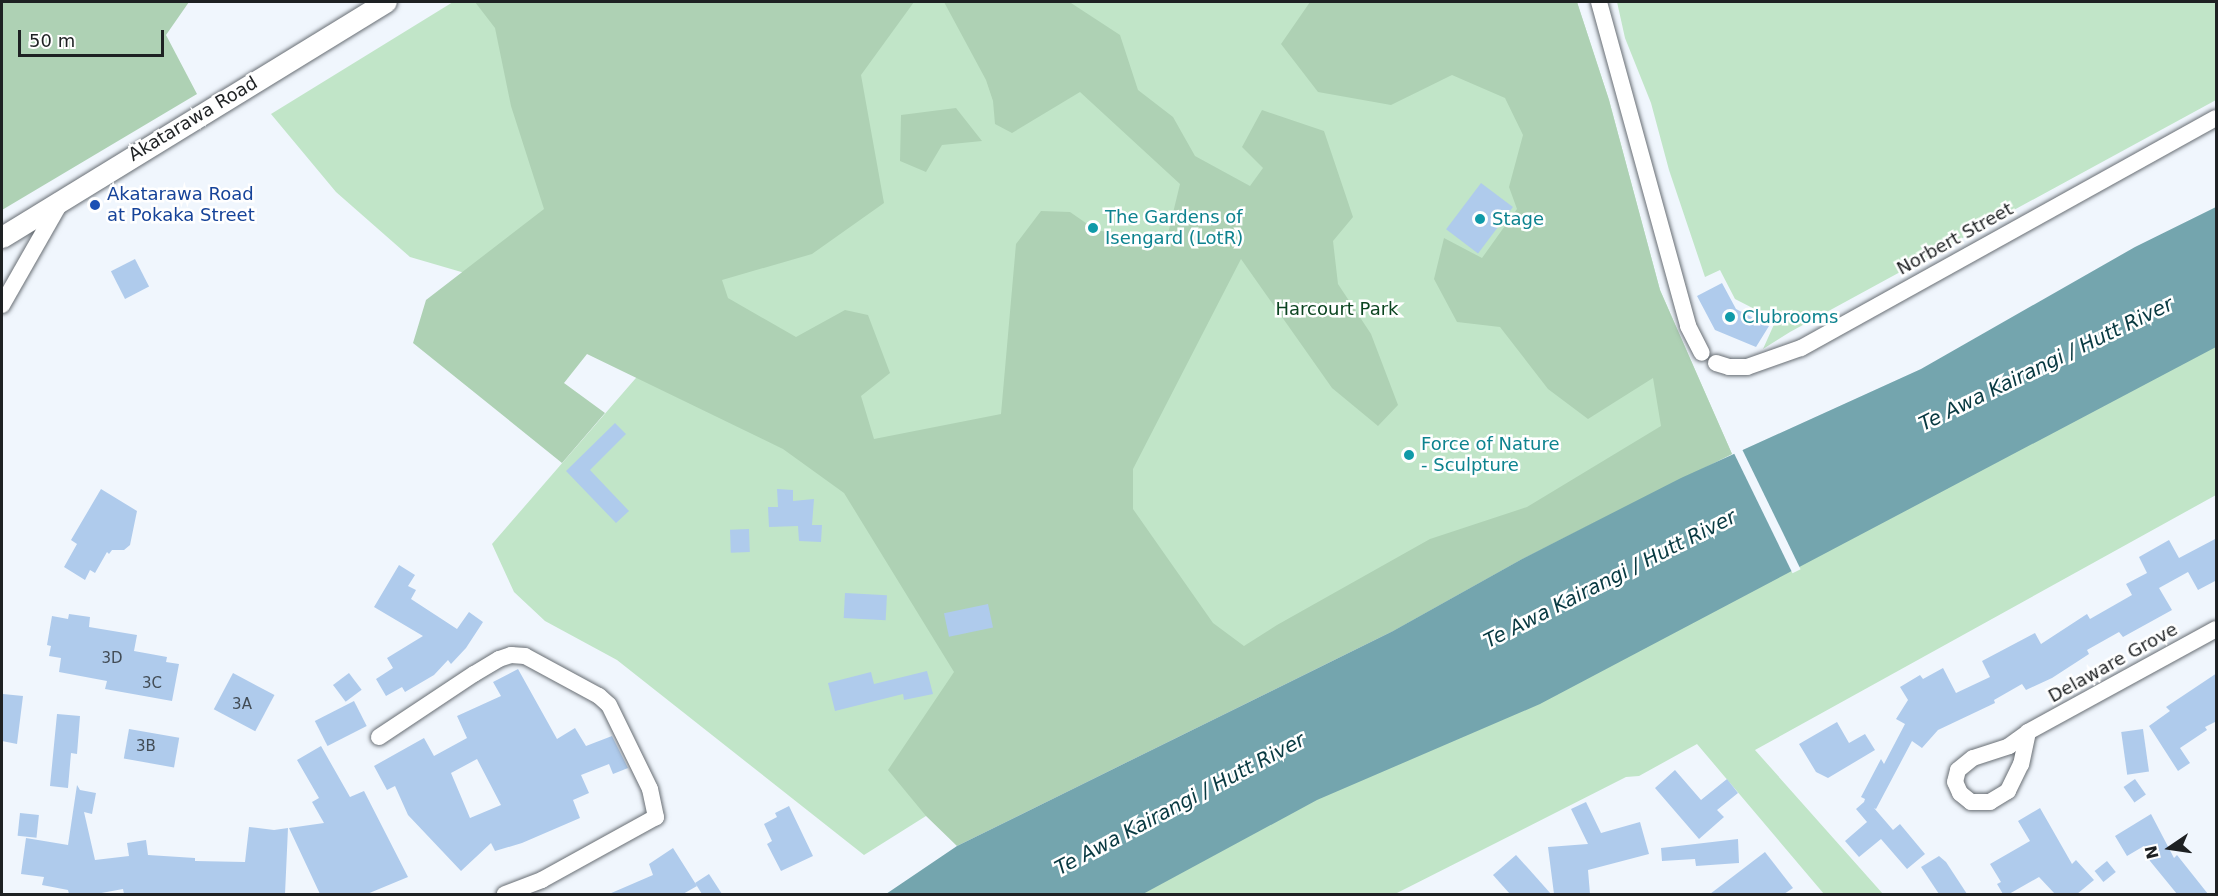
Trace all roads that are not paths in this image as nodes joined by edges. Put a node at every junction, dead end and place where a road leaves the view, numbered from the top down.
1 (386, 2) edge
2 (1599, 2) edge
3 (2211, 120) edge
4 (64, 197) junction
5 (2, 237) edge
6 (2, 305) edge
7 (2217, 629) edge
8 (2028, 732) junction
9 (379, 737) dead end
10 (505, 894) edge

1 - 4 street, Akatarawa Road
2 - 3 street, Norbert Street
4 - 5 street, Akatarawa Road
4 - 6 street
7 - 8 street, Delaware Grove
8 - 8 street, Delaware Grove
9 - 10 street

